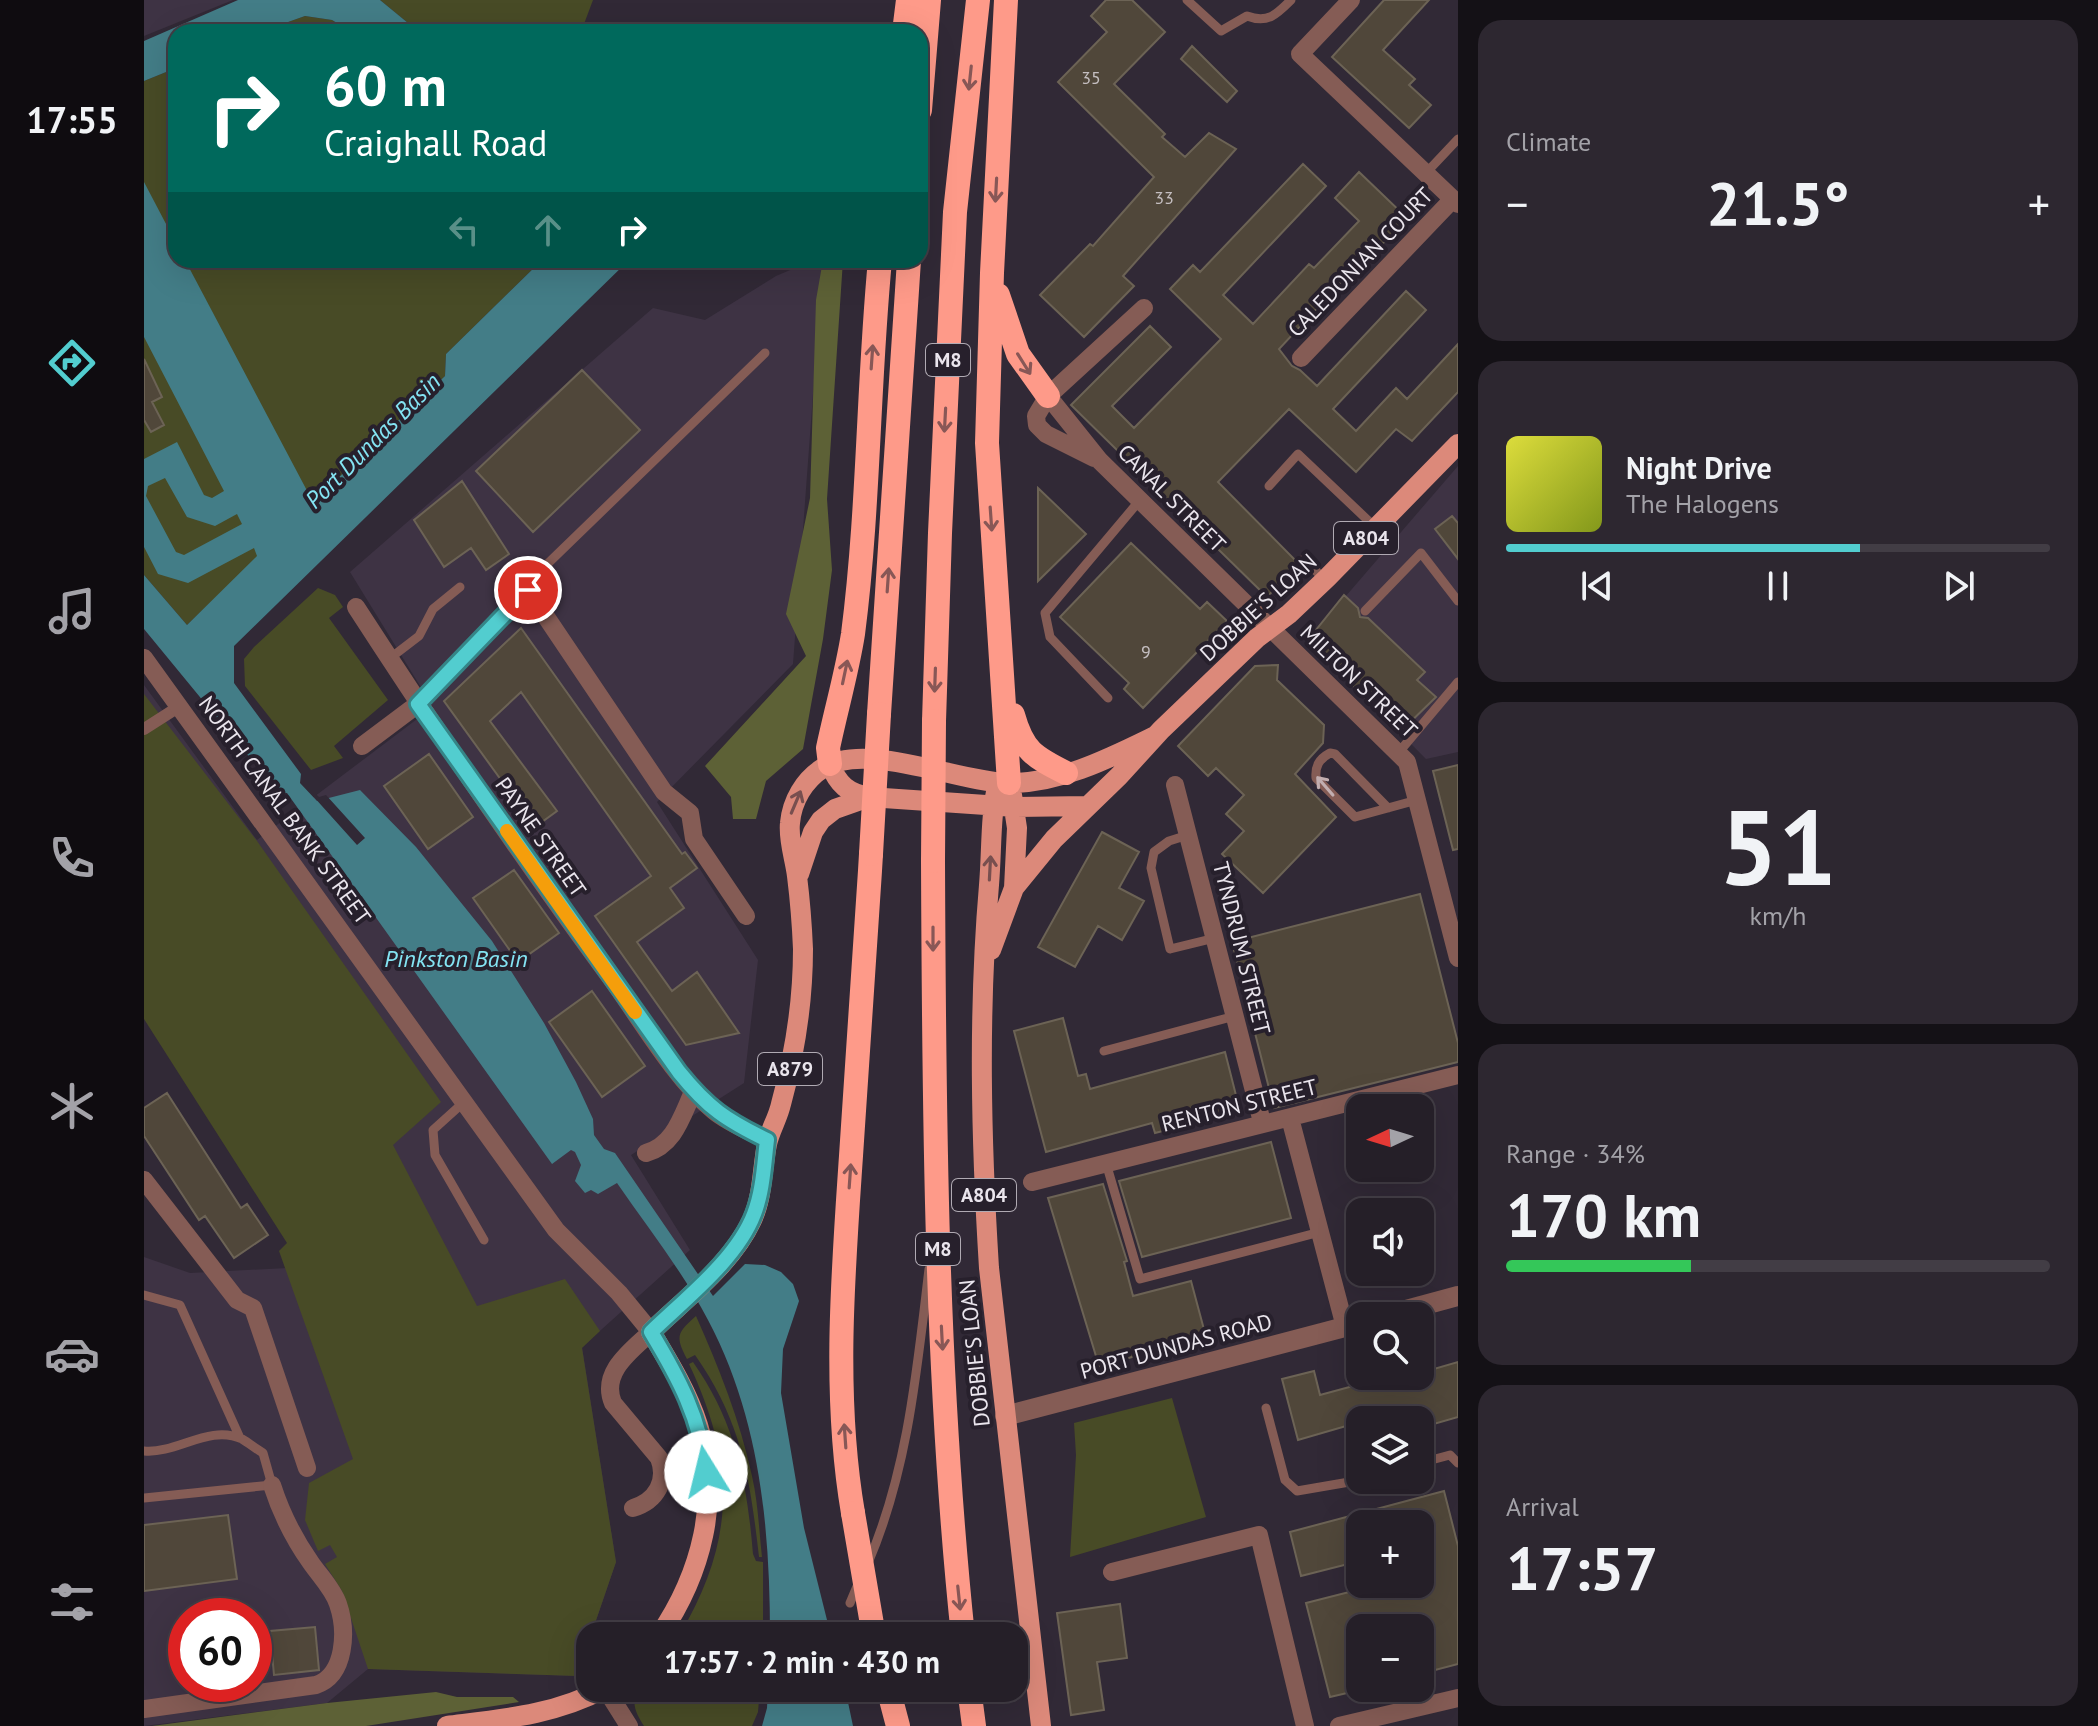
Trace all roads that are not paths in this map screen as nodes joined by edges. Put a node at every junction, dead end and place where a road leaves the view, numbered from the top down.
1 (908, 0) edge
2 (929, 0) edge
3 (978, 0) edge
4 (1006, 0) edge
5 (1187, 0) edge
6 (1291, 0) edge
7 (1351, 0) edge
8 (905, 24) edge
9 (927, 24) edge
10 (1458, 139) edge
11 (1426, 173) junction
12 (1456, 201) edge
13 (879, 268) edge
14 (908, 268) edge
15 (992, 273) junction
16 (1144, 308) dead end
17 (765, 353) dead end
18 (1301, 358) dead end
19 (1048, 396) junction
20 (1458, 444) edge
21 (1100, 461) junction
22 (1269, 486) dead end
23 (1140, 500) junction
24 (1376, 528) junction
25 (1304, 559) dead end
26 (1325, 580) junction
27 (460, 587) dead end
28 (527, 591) junction
29 (1458, 601) edge
30 (356, 607) dead end
31 (1365, 611) dead end
32 (1270, 628) junction
33 (144, 658) edge
34 (389, 659) junction
35 (1003, 678) junction
36 (1458, 682) edge
37 (1108, 698) dead end
38 (418, 704) junction
39 (180, 706) junction
40 (144, 729) edge
41 (1155, 736) junction
42 (362, 746) dead end
43 (1399, 752) junction
44 (829, 756) junction
45 (1066, 773) junction
46 (1004, 783) junction
47 (1175, 785) dead end
48 (869, 797) junction
49 (1417, 800) junction
50 (992, 806) junction
51 (1087, 806) junction
52 (1015, 807) junction
53 (1388, 808) junction
54 (1188, 835) junction
55 (798, 878) junction
56 (1014, 888) junction
57 (746, 916) dead end
58 (1215, 938) junction
59 (1458, 958) edge
60 (982, 974) junction
61 (1235, 1016) junction
62 (1104, 1051) dead end
63 (1458, 1075) edge
64 (694, 1090) junction
65 (464, 1102) junction
66 (1290, 1118) junction
67 (1262, 1122) junction
68 (767, 1140) junction
69 (646, 1153) dead end
70 (1106, 1163) junction
71 (144, 1180) edge
72 (1032, 1182) dead end
73 (936, 1207) junction
74 (1320, 1232) junction
75 (484, 1240) dead end
76 (144, 1295) edge
77 (1458, 1296) edge
78 (1434, 1302) edge
79 (1346, 1305) edge
80 (1346, 1327) edge
81 (651, 1332) junction
82 (1266, 1408) dead end
83 (1005, 1416) junction
84 (240, 1438) junction
85 (144, 1451) edge
86 (1434, 1459) edge
87 (1458, 1463) edge
88 (307, 1468) dead end
89 (1346, 1483) edge
90 (272, 1485) junction
91 (144, 1498) edge
92 (633, 1508) dead end
93 (1112, 1572) dead end
94 (850, 1603) dead end
95 (667, 1622) edge
96 (872, 1622) edge
97 (962, 1622) edge
98 (1458, 1698) edge
99 (576, 1702) edge
100 (614, 1702) edge
101 (892, 1702) edge
102 (971, 1702) edge
103 (144, 1709) edge
104 (447, 1726) edge
105 (629, 1726) edge
106 (898, 1726) edge
107 (974, 1726) edge
108 (1041, 1726) edge
109 (1305, 1726) edge
110 (1339, 1726) edge

1 - 8 highway
2 - 9 highway
3 -> 73 highway, M8, bridge
4 -> 15 highway
5 - 6 lane
7 - 11 street
10 - 11 lane
11 - 12 street
12 - 18 street, CALEDONIAN COURT
44 -> 13 highway
96 -> 14 highway, M8, bridge
15 -> 19 highway
15 -> 35 highway
16 - 19 street
17 - 28 lane
19 - 21 street, CANAL STREET
19 - 21 street
20 - 24 main road, DOBBIE'S LOAN / A804
21 - 23 street, CANAL STREET
22 - 24 lane
23 - 32 street, CANAL STREET
23 - 37 lane
24 - 26 main road, DOBBIE'S LOAN / A804
25 - 26 lane
26 - 32 main road, DOBBIE'S LOAN / A804
27 - 34 lane
28 - 38 street
28 - 57 street
29 - 31 lane
30 - 34 street, PAYNE STREET
32 - 41 main road, DOBBIE'S LOAN / A804
32 - 43 street, MILTON STREET
33 - 39 street, NORTH CANAL BANK STREET
34 - 38 street, PAYNE STREET
35 - 45 highway
35 - 46 highway
36 - 43 lane
38 - 42 street
38 - 64 street, PAYNE STREET
39 - 40 street
39 - 65 street, NORTH CANAL BANK STREET
41 - 45 main road, DOBBIE'S LOAN / A804
41 - 51 main road, DOBBIE'S LOAN / A804
43 - 49 street, MILTON STREET
44 - 46 main road
44 - 48 main road
55 -> 44 main road, A879
45 - 46 main road, DOBBIE'S LOAN / A804
46 - 50 main road, DOBBIE'S LOAN / A804
46 - 52 main road, DOBBIE'S LOAN / A804
47 - 54 street, TYNDRUM STREET
48 - 50 main road, A879
48 - 55 main road, A879
49 - 53 lane
49 - 59 street, MILTON STREET
50 - 52 main road, A879
60 -> 50 main road, DOBBIE'S LOAN / A804
51 - 52 main road, A879
51 - 56 main road, DOBBIE'S LOAN / A804
52 - 56 main road, DOBBIE'S LOAN / A804
53 -> 53 lane
54 - 58 street, TYNDRUM STREET
54 - 58 lane
55 - 68 main road, A879
56 - 60 main road, DOBBIE'S LOAN / A804
58 - 61 street, TYNDRUM STREET
60 - 83 main road, DOBBIE'S LOAN / A804
61 - 62 lane
61 - 67 street, TYNDRUM STREET
63 - 66 street, RENTON STREET
64 - 68 street, PAYNE STREET
64 - 69 street
65 - 75 lane
65 - 81 street, NORTH CANAL BANK STREET
66 - 67 street, RENTON STREET
66 - 74 street
67 - 70 street, RENTON STREET
68 - 81 main road, A879
70 - 72 street, RENTON STREET
70 - 74 lane
71 - 88 street
73 - 94 lane
73 -> 97 highway, M8
74 - 79 street
76 - 84 lane
77 - 78 street
80 - 83 street, PORT DUNDAS ROAD
81 - 92 street
81 - 95 main road
82 - 89 lane
83 - 108 main road, DOBBIE'S LOAN / A804
84 - 85 lane
84 - 90 lane
86 - 87 lane
90 - 91 lane
90 - 103 street
93 - 109 street
98 - 110 street
99 - 104 main road
100 - 105 street
101 - 106 highway
102 - 107 highway

